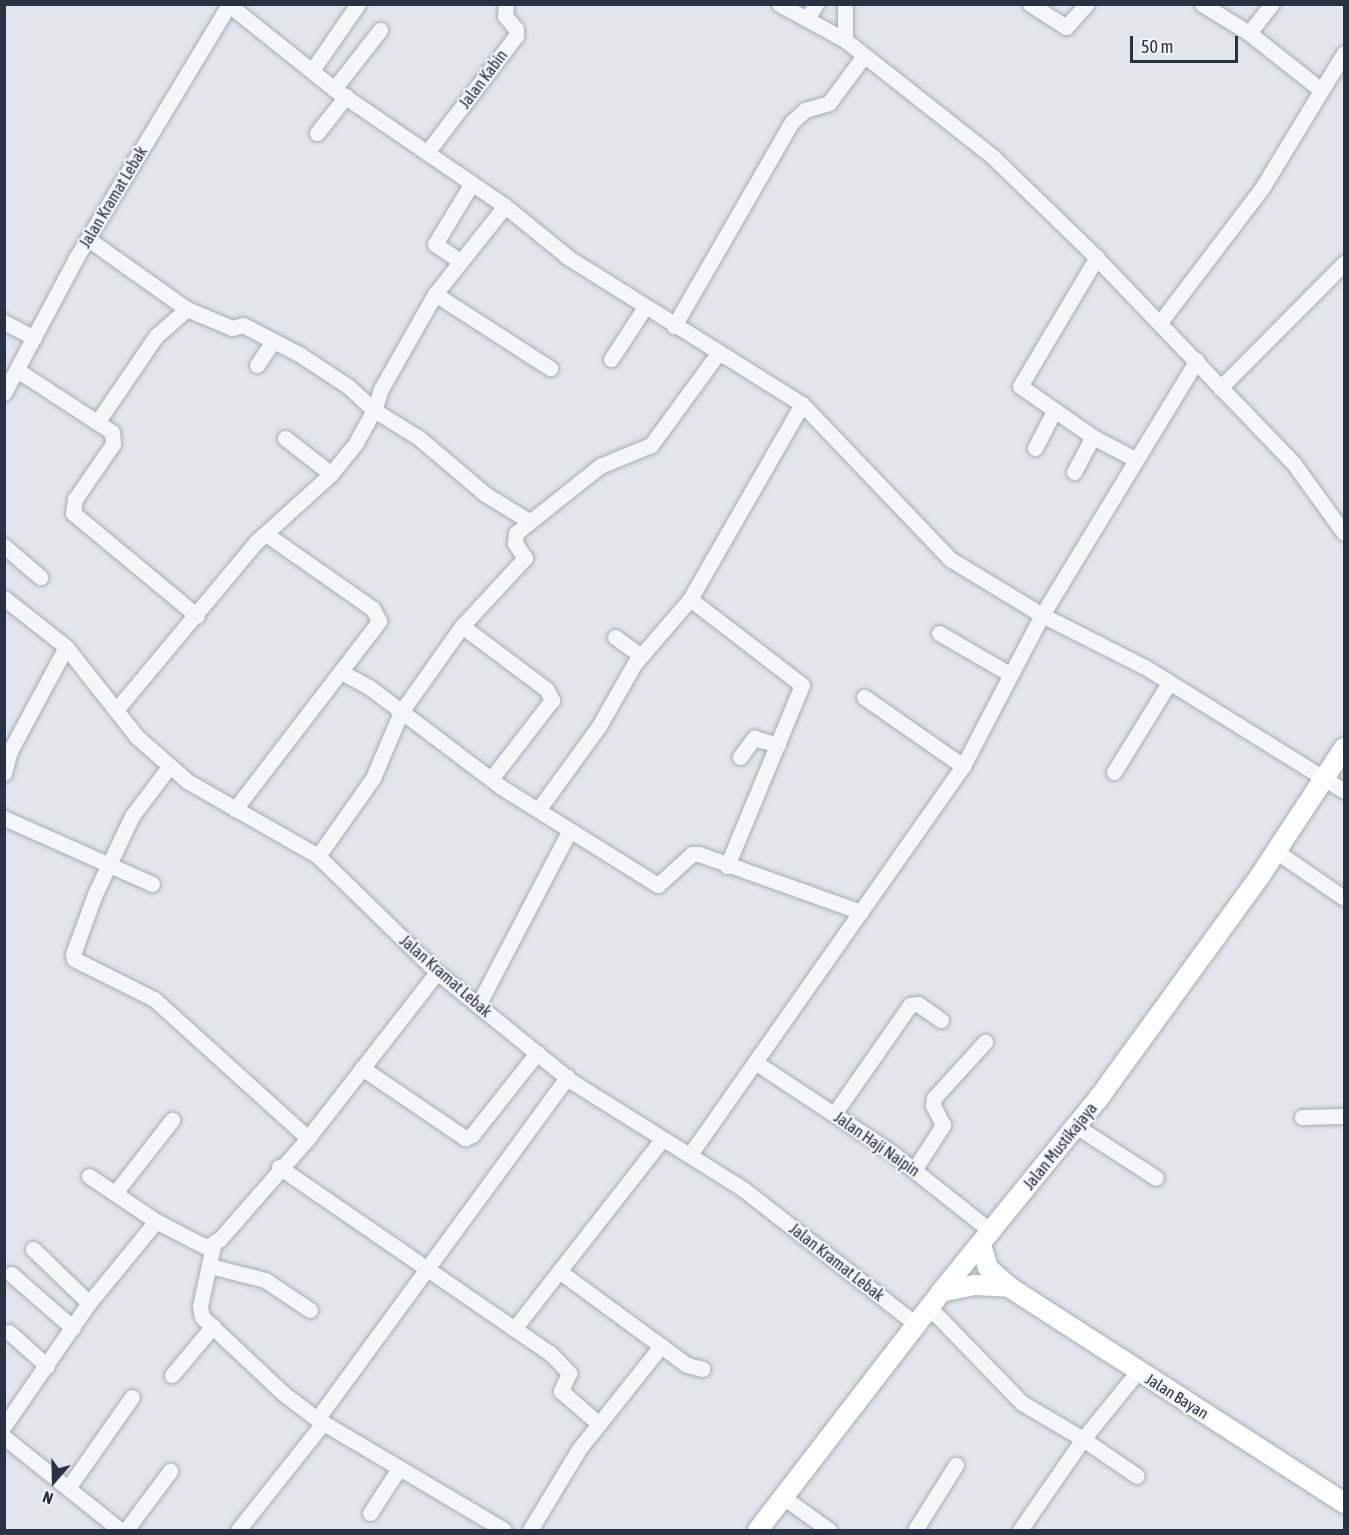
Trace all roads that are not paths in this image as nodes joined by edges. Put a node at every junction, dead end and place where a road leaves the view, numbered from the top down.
1 (358, 4) edge
2 (506, 4) edge
3 (779, 4) edge
4 (816, 4) edge
5 (845, 4) edge
6 (1030, 4) edge
7 (1087, 4) edge
8 (1202, 4) edge
9 (1272, 4) edge
10 (228, 5) edge
11 (807, 18) junction
12 (380, 30) dead end
13 (1248, 33) junction
14 (845, 40) junction
15 (1344, 53) edge
16 (863, 57) junction
17 (313, 69) junction
18 (1320, 90) junction
19 (340, 92) junction
20 (317, 133) dead end
21 (428, 151) junction
22 (472, 183) junction
23 (505, 206) junction
24 (88, 238) junction
25 (1096, 257) junction
26 (460, 261) junction
27 (1344, 263) edge
28 (435, 294) junction
29 (645, 308) junction
30 (187, 309) junction
31 (1161, 321) junction
32 (4, 322) edge
33 (674, 326) junction
34 (34, 338) junction
35 (273, 341) junction
36 (719, 352) junction
37 (611, 359) dead end
38 (1197, 360) junction
39 (257, 364) dead end
40 (550, 368) dead end
41 (17, 370) junction
42 (1220, 388) junction
43 (4, 393) edge
44 (802, 404) junction
45 (374, 410) junction
46 (1054, 411) junction
47 (98, 421) junction
48 (1093, 437) junction
49 (285, 438) dead end
50 (1035, 448) dead end
51 (1135, 459) junction
52 (1074, 472) dead end
53 (331, 474) junction
54 (529, 521) junction
55 (1344, 533) edge
56 (266, 534) junction
57 (4, 546) edge
58 (40, 577) dead end
59 (4, 598) edge
60 (690, 599) junction
61 (1042, 615) junction
62 (197, 616) junction
63 (462, 626) junction
64 (939, 633) dead end
65 (615, 637) dead end
66 (66, 647) junction
67 (641, 656) junction
68 (341, 672) junction
69 (1008, 673) junction
70 (1169, 683) junction
71 (864, 697) dead end
72 (116, 710) junction
73 (401, 712) junction
74 (12, 732) edge
75 (778, 745) junction
76 (1344, 747) edge
77 (740, 757) dead end
78 (963, 766) junction
79 (169, 767) junction
80 (1114, 772) dead end
81 (4, 773) edge
82 (491, 779) junction
83 (1326, 782) junction
84 (1344, 791) edge
85 (235, 809) junction
86 (538, 810) junction
87 (4, 818) edge
88 (568, 832) junction
89 (1277, 852) junction
90 (318, 856) junction
91 (727, 866) junction
92 (108, 868) junction
93 (152, 884) dead end
94 (1344, 898) edge
95 (861, 912) junction
96 (437, 972) junction
97 (478, 1005) junction
98 (941, 1020) dead end
99 (985, 1042) dead end
100 (537, 1053) junction
101 (758, 1064) junction
102 (362, 1068) junction
103 (567, 1077) junction
104 (834, 1114) junction
105 (1344, 1116) edge
106 (1302, 1117) dead end
107 (172, 1120) dead end
108 (1076, 1126) junction
109 (308, 1138) junction
110 (661, 1141) junction
111 (691, 1153) junction
112 (279, 1167) junction
113 (914, 1170) junction
114 (89, 1176) dead end
115 (1156, 1178) dead end
116 (115, 1193) junction
117 (156, 1221) junction
118 (986, 1239) junction
119 (213, 1246) junction
120 (33, 1249) dead end
121 (210, 1266) junction
122 (428, 1267) junction
123 (559, 1271) junction
124 (11, 1274) dead end
125 (1009, 1287) junction
126 (941, 1292) junction
127 (89, 1303) junction
128 (929, 1307) junction
129 (310, 1310) dead end
130 (916, 1325) junction
131 (213, 1326) junction
132 (73, 1328) junction
133 (514, 1329) junction
134 (9, 1332) dead end
135 (661, 1346) junction
136 (47, 1366) junction
137 (702, 1369) dead end
138 (1138, 1371) junction
139 (172, 1375) dead end
140 (132, 1397) dead end
141 (320, 1421) junction
142 (599, 1424) junction
143 (4, 1426) edge
144 (4, 1437) edge
145 (1083, 1439) junction
146 (956, 1465) dead end
147 (398, 1470) junction
148 (170, 1471) dead end
149 (1137, 1476) dead end
150 (68, 1488) junction
151 (783, 1497) junction
152 (1344, 1503) edge
153 (370, 1514) dead end
154 (120, 1530) edge
155 (126, 1530) edge
156 (238, 1530) edge
157 (504, 1530) edge
158 (530, 1530) edge
159 (758, 1530) edge
160 (829, 1530) edge
161 (915, 1530) edge
162 (1020, 1530) edge

1 - 17 street
2 - 21 street, Jalan Kabin
3 - 11 street
4 - 11 street
5 - 14 street
6 - 7 street
8 - 13 street
9 - 13 street
10 - 17 street
10 - 24 street, Jalan Kramat Lebak
11 - 14 street
12 - 19 street
13 - 18 street
14 - 16 street
15 - 18 street
16 - 25 street
16 - 33 street
17 - 19 street
18 - 31 street
19 - 20 street
19 - 21 street
21 - 22 street
22 - 23 street
22 - 26 street
23 - 26 street
23 - 29 street
24 - 30 street
24 - 34 street, Jalan Kramat Lebak
25 - 31 street
25 - 46 street
26 - 28 street
27 - 42 street
28 - 40 street
28 - 45 street
29 - 33 street
29 - 37 street
30 - 35 street
30 - 47 street
31 - 38 street
32 - 34 street
33 - 36 street
34 - 41 street, Jalan Kramat Lebak
35 - 39 street
35 - 45 street
36 - 44 street
36 - 54 street
38 - 42 street
38 - 51 street
41 - 43 street, Jalan Kramat Lebak
41 - 47 street
42 - 55 street
44 - 60 street
44 - 61 street
45 - 53 street
45 - 54 street
46 - 48 street
46 - 50 street
47 - 62 street
48 - 51 street
48 - 52 street
49 - 53 street
51 - 61 street
53 - 56 street
54 - 63 street
56 - 62 street
56 - 68 street
57 - 58 street
59 - 66 street, Jalan Kramat Lebak
60 - 67 street
60 - 75 street
61 - 69 street
61 - 70 street
62 - 72 street
63 - 73 street
63 - 82 street
64 - 69 street
65 - 67 street
66 - 72 street, Jalan Kramat Lebak
66 - 74 street
67 - 86 street
68 - 73 street
68 - 85 street
69 - 78 street
70 - 80 street
70 - 83 street
71 - 78 street
72 - 79 street, Jalan Kramat Lebak
73 - 82 street
73 - 90 street
74 - 81 street
75 - 77 street
75 - 91 street
76 - 83 main road, Jalan Mustikajaya
78 - 95 street
79 - 85 street, Jalan Kramat Lebak
79 - 92 street
82 - 86 street
83 - 84 street
83 - 89 main road, Jalan Mustikajaya
85 - 90 street, Jalan Kramat Lebak
86 - 88 street
87 - 92 street
88 - 91 street
88 - 97 street
89 - 94 street
89 - 108 main road, Jalan Mustikajaya
90 - 96 street, Jalan Kramat Lebak
91 - 95 street
92 - 93 street
92 - 109 street
95 - 101 street
96 - 97 street, Jalan Kramat Lebak
96 - 102 street
97 - 100 street, Jalan Kramat Lebak
98 - 104 street
99 - 113 street
100 - 102 street
100 - 103 street, Jalan Kramat Lebak
101 - 104 street, Jalan Haji Naipin
101 - 111 street
102 - 109 street
103 - 110 street, Jalan Kramat Lebak
103 - 122 street
104 - 113 street, Jalan Haji Naipin
105 - 106 street
107 - 116 street
108 - 115 street
108 - 118 main road, Jalan Mustikajaya
109 - 112 street
110 - 111 street, Jalan Kramat Lebak
110 - 123 street
111 - 130 street, Jalan Kramat Lebak
112 - 119 street
112 - 122 street
113 - 118 street, Jalan Haji Naipin
114 - 116 street
116 - 117 street
117 - 119 street
117 - 127 street
118 - 125 main road, Jalan Bayan
118 - 126 main road, Jalan Mustikajaya
119 - 121 street
120 - 127 street
121 - 129 street
121 - 131 street
122 - 133 street
122 - 141 street
123 - 133 street
123 - 135 street
124 - 132 street
125 - 126 main road, Jalan Bayan
125 - 138 main road, Jalan Bayan
126 - 128 main road, Jalan Mustikajaya
127 - 132 street
128 - 130 main road, Jalan Mustikajaya
128 - 145 street
130 - 151 main road, Jalan Mustikajaya
131 - 139 street
131 - 141 street
132 - 136 street
133 - 142 street
134 - 136 street
135 - 137 street
135 - 142 street
136 - 143 street
138 - 145 street
138 - 152 main road, Jalan Bayan
140 - 150 street
141 - 147 street
141 - 156 street
142 - 158 street
144 - 150 street
145 - 149 street
145 - 162 street
146 - 161 street
147 - 153 street
147 - 157 street
148 - 155 street
150 - 154 street
151 - 159 main road, Jalan Mustikajaya
151 - 160 street

